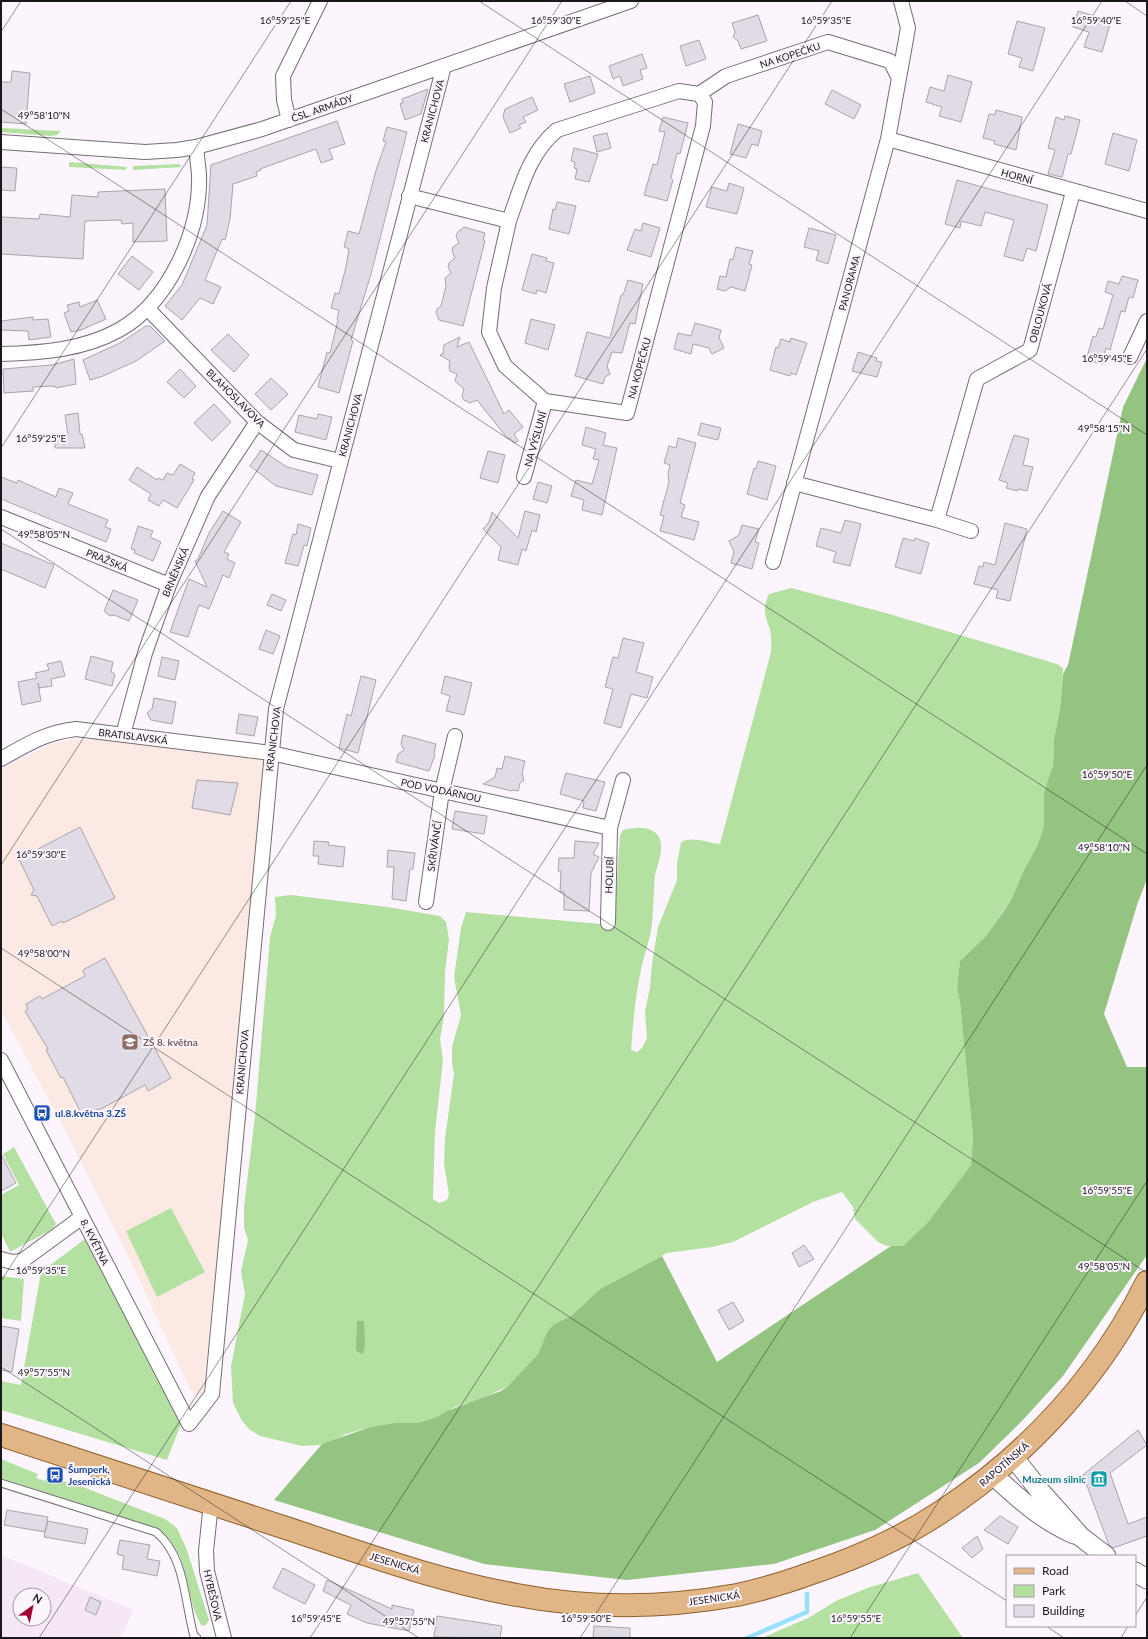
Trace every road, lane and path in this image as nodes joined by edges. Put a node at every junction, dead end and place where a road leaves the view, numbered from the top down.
1 (320, 1) edge
2 (631, 1) edge
3 (902, 1) edge
4 (444, 66) junction
5 (899, 78) junction
6 (699, 94) junction
7 (288, 120) junction
8 (888, 139) junction
9 (1, 142) edge
10 (196, 147) junction
11 (1073, 192) junction
12 (409, 196) junction
13 (1147, 211) edge
14 (509, 221) junction
15 (148, 309) junction
16 (1147, 321) edge
17 (1, 354) edge
18 (1130, 357) dead end
19 (545, 401) junction
20 (257, 422) junction
21 (340, 461) junction
22 (524, 477) dead end
23 (794, 483) junction
24 (1, 517) edge
25 (937, 520) junction
26 (971, 531) dead end
27 (773, 562) dead end
28 (169, 585) junction
29 (123, 735) junction
30 (455, 736) dead end
31 (271, 753) junction
32 (1, 759) edge
33 (623, 780) dead end
34 (442, 791) junction
35 (610, 828) junction
36 (426, 902) dead end
37 (608, 923) dead end
38 (1, 1060) edge
39 (82, 1217) junction
40 (1, 1259) edge
41 (1147, 1282) edge
42 (189, 1424) joint
43 (1, 1435) edge
44 (1014, 1458) junction
45 (994, 1475) junction
46 (1, 1483) edge
47 (211, 1503) junction
48 (1081, 1537) junction
49 (1105, 1555) edge
50 (1136, 1573) edge
51 (802, 1577) joint
52 (1147, 1579) edge
53 (197, 1638) edge
54 (224, 1638) edge

1 - 7 street
2 - 4 street, ČSL. ARMÁDY
3 - 5 street, PANORAMA
4 - 7 street, ČSL. ARMÁDY
4 - 12 street, KRANICHOVA
5 - 6 street, NA KOPEČKU
5 - 8 street, PANORAMA
6 - 14 street
6 - 19 street, NA KOPEČKU
7 - 10 street, ČSL. ARMÁDY
8 - 11 street, HORNÍ
8 - 23 street, PANORAMA
9 - 10 street, ČSL. ARMÁDY
10 - 15 street
11 - 13 street, HORNÍ
11 - 25 street, OBLOUKOVÁ
12 - 14 street
12 - 21 street, KRANICHOVA
14 - 19 street
15 - 17 street
15 - 20 street, BLAHOSLAVOVA
16 - 18 street
19 - 22 street, NA VÝSLUNÍ
20 - 21 street, BLAHOSLAVOVA
20 - 28 street, BRNĚNSKÁ
21 - 31 street, KRANICHOVA
23 - 25 street
23 - 27 street, PANORAMA
24 - 28 street, PRAŽSKÁ
25 - 26 street
28 - 29 street, BRNĚNSKÁ
29 - 31 street, BRATISLAVSKÁ
29 - 32 street, BRATISLAVSKÁ
30 - 34 street
31 - 34 street, POD VODÁRNOU
31 - 42 street, KRANICHOVA
33 - 35 street, HOLUBÍ
34 - 35 street, POD VODÁRNOU
34 - 36 street, SKŘIVÁNČÍ
35 - 37 street, HOLUBÍ
38 - 39 street, 8. KVĚTNA
39 - 40 street
39 - 42 street, 8. KVĚTNA
41 - 44 main road, RAPOTÍNSKÁ
43 - 47 main road, JESENICKÁ
44 - 45 main road, RAPOTÍNSKÁ
44 - 48 street
45 - 48 street
45 - 51 main road, RAPOTÍNSKÁ
46 - 53 lane
47 - 51 main road, JESENICKÁ
47 - 54 street, HYBEŠOVA
48 - 49 street
50 - 52 street

